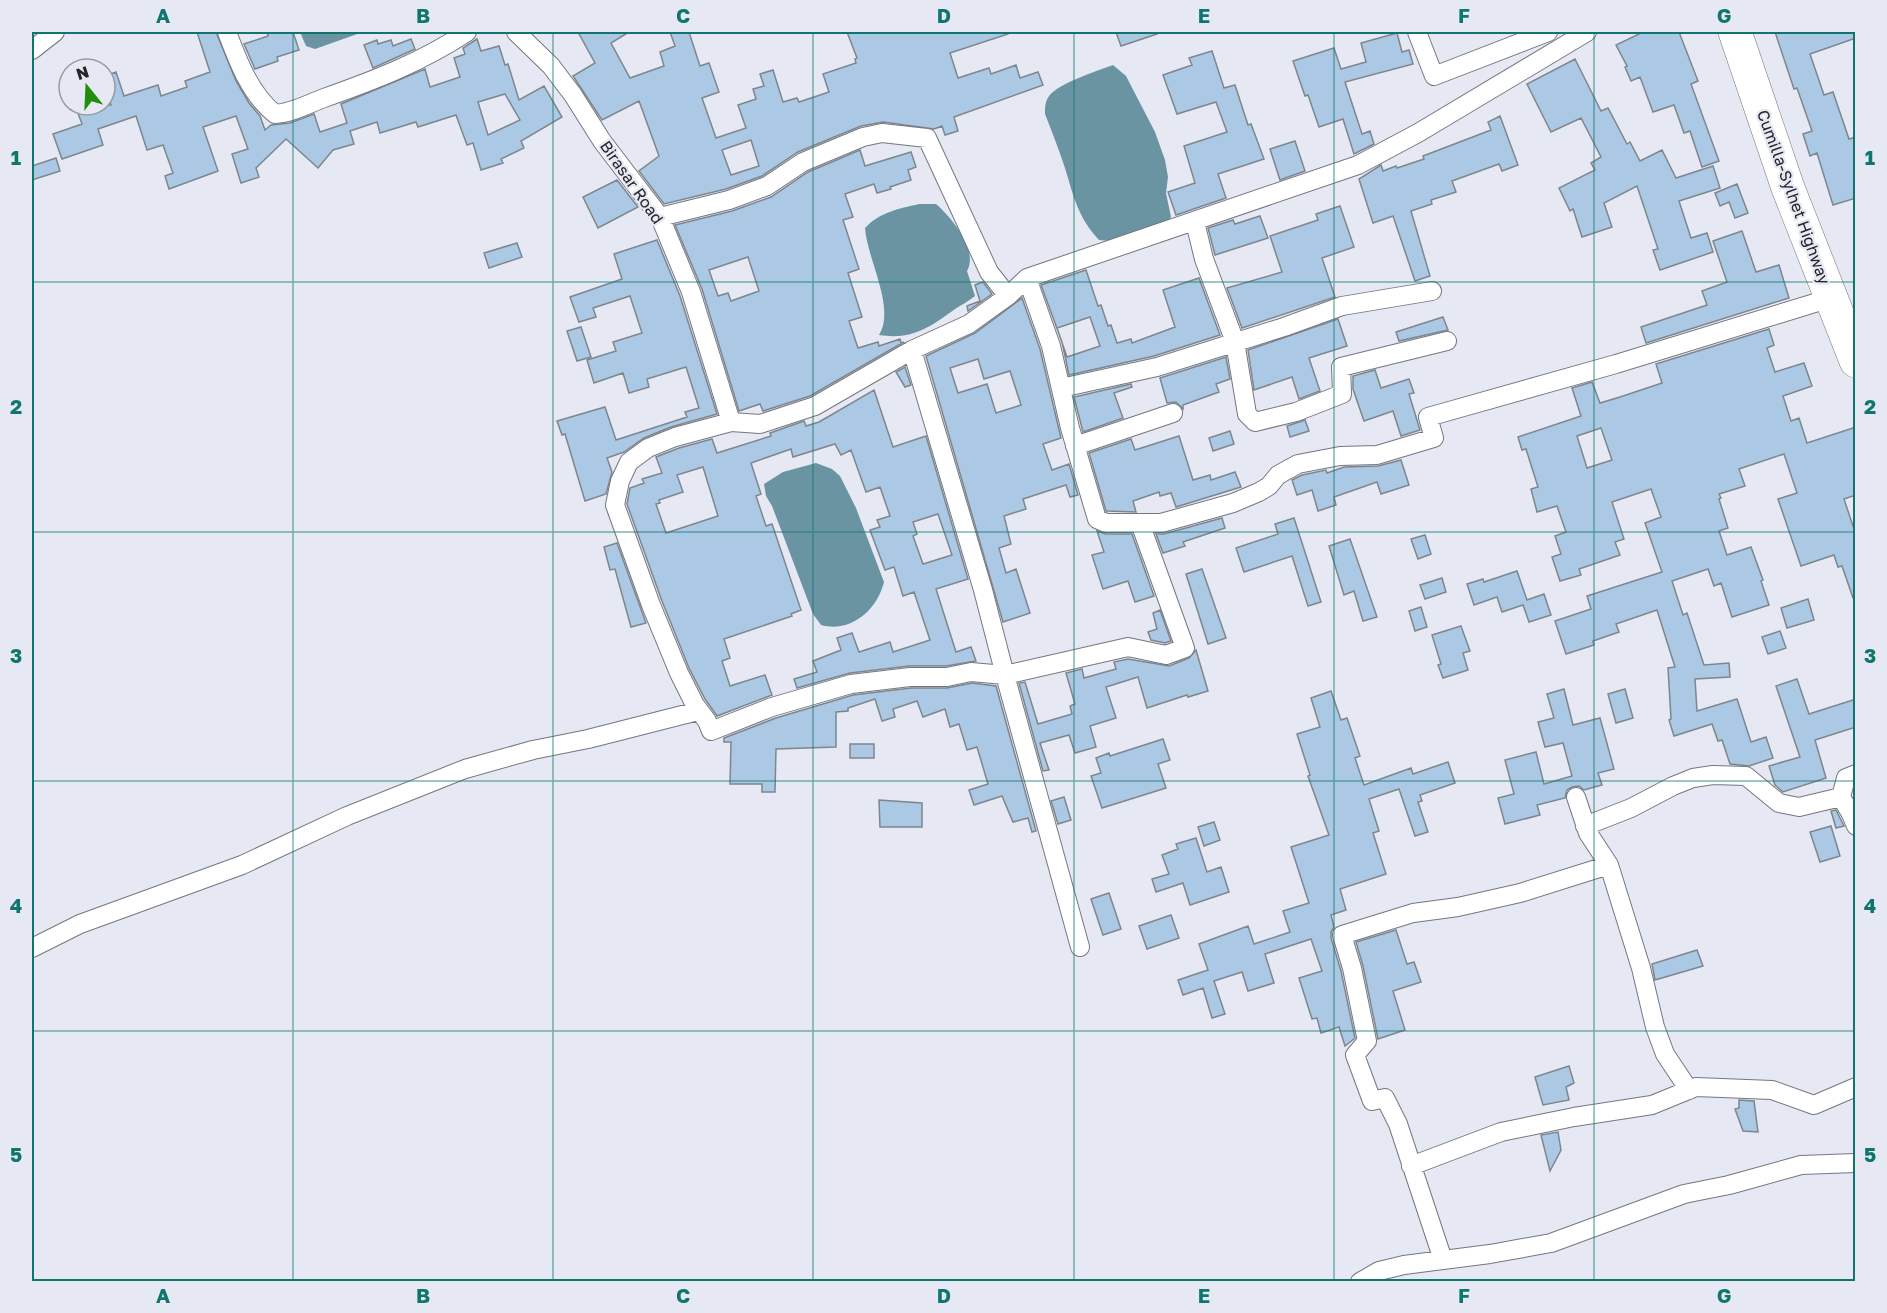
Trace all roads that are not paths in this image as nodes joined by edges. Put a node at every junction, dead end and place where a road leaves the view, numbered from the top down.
1 (55, 32) edge
2 (227, 32) edge
3 (467, 32) edge
4 (516, 32) edge
5 (1417, 32) edge
6 (1548, 32) edge
7 (1587, 32) edge
8 (1735, 32) edge
9 (32, 50) edge
10 (660, 217) junction
11 (1194, 222) junction
12 (1027, 278) junction
13 (1432, 291) dead end
14 (1008, 296) junction
15 (1831, 298) junction
16 (1447, 341) dead end
17 (1235, 342) junction
18 (912, 350) junction
19 (1856, 361) edge
20 (1061, 388) junction
21 (1173, 413) dead end
22 (732, 422) junction
23 (1075, 446) junction
24 (1140, 523) junction
25 (1005, 675) junction
26 (698, 711) junction
27 (1856, 774) edge
28 (1576, 797) dead end
29 (1840, 797) junction
30 (1585, 826) junction
31 (1856, 826) edge
32 (1609, 865) junction
33 (1080, 947) dead end
34 (32, 948) edge
35 (1856, 1087) edge
36 (1689, 1090) junction
37 (1856, 1163) edge
38 (1411, 1166) junction
39 (1443, 1260) junction
40 (1360, 1281) edge

1 - 9 street
2 - 3 street
4 - 10 street, Birasar Road
5 - 6 street
7 - 11 street
8 - 15 highway, Cumilla-Sylhet Highway
10 - 14 street
10 - 22 street, Birasar Road
11 - 12 street
11 - 17 street
12 - 14 street
12 - 20 street
13 - 17 street
14 - 18 street
15 - 19 highway, Cumilla-Sylhet Highway
15 - 24 street
16 - 17 street
17 - 20 street
18 - 22 street
18 - 25 street
20 - 23 street
21 - 23 street
22 - 26 street
23 - 24 street
24 - 25 street
25 - 26 street
25 - 33 street
26 - 34 street
27 - 29 street
28 - 30 street
29 - 30 street
29 - 31 street
30 - 32 street
32 - 36 street
32 - 38 street
35 - 36 street
36 - 38 street
37 - 39 street
38 - 39 street
39 - 40 street

